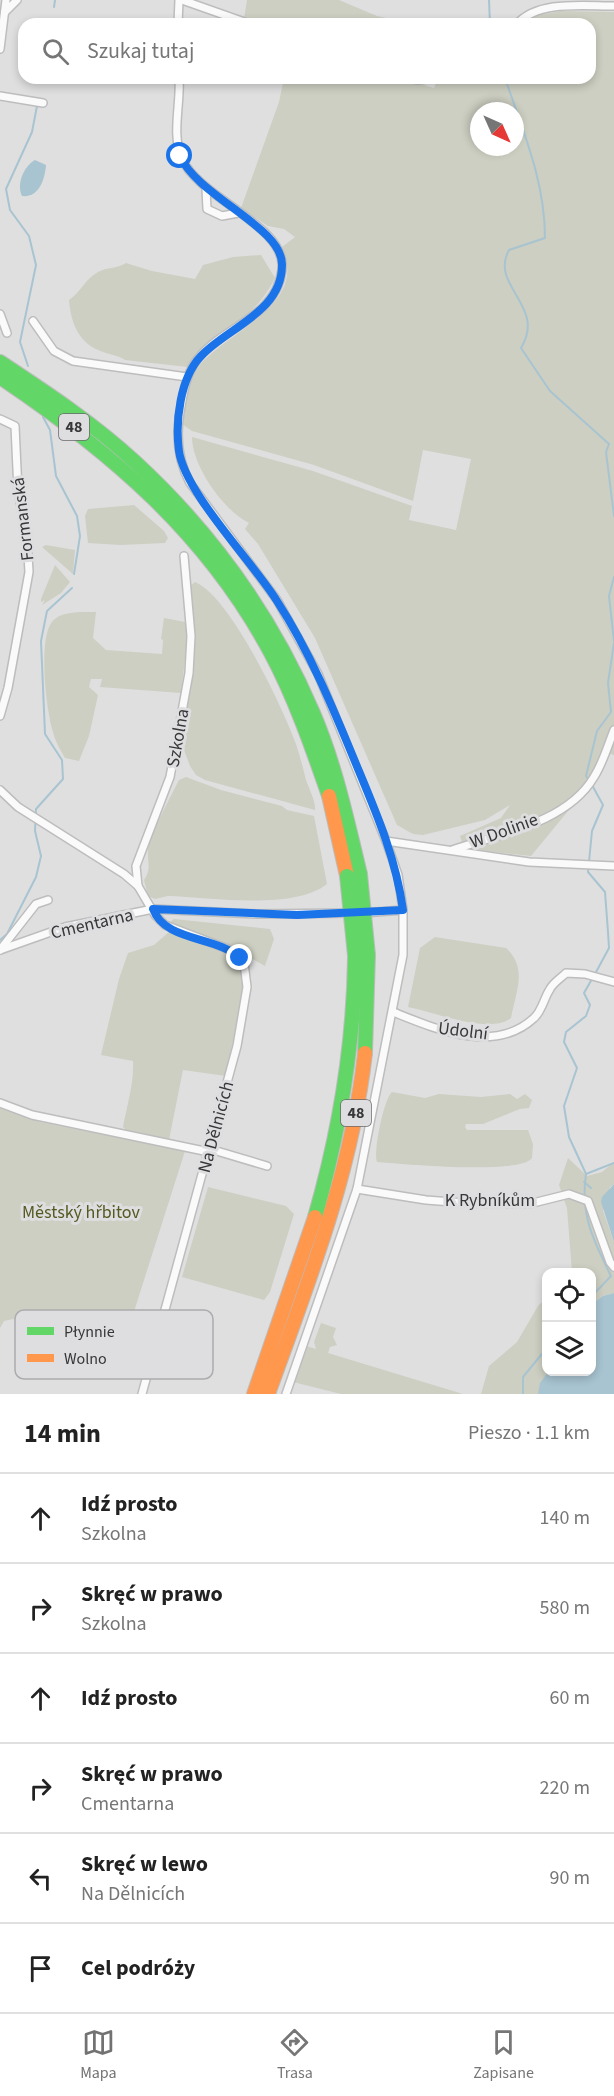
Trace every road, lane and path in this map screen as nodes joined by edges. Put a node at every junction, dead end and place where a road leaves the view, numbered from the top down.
1 (6, 0) edge
2 (17, 0) edge
3 (180, 0) edge
4 (614, 6) edge
5 (5, 12) junction
6 (178, 18) edge
7 (232, 18) edge
8 (522, 18) edge
9 (0, 50) edge
10 (179, 84) edge
11 (0, 96) edge
12 (43, 103) dead end
13 (206, 189) junction
14 (238, 213) junction
15 (0, 314) edge
16 (33, 321) dead end
17 (7, 333) dead end
18 (0, 362) edge
19 (187, 377) junction
20 (0, 378) edge
21 (0, 419) edge
22 (184, 556) dead end
23 (0, 716) edge
24 (614, 730) edge
25 (0, 790) edge
26 (386, 841) junction
27 (449, 851) junction
28 (136, 866) junction
29 (614, 867) edge
30 (124, 874) junction
31 (354, 875) junction
32 (138, 886) junction
33 (48, 900) dead end
34 (153, 909) junction
35 (403, 910) junction
36 (0, 950) edge
37 (362, 955) junction
38 (614, 982) edge
39 (393, 1012) junction
40 (0, 1103) edge
41 (210, 1151) junction
42 (267, 1166) dead end
43 (357, 1189) junction
44 (614, 1267) edge
45 (166, 1310) edge
46 (146, 1379) edge
47 (142, 1394) edge
48 (254, 1394) edge
49 (268, 1394) edge
50 (286, 1394) edge

1 - 5 street
2 - 5 street
3 - 6 street
3 - 7 street
4 - 8 street
5 - 9 street
10 - 13 street
11 - 12 street
13 - 14 street
13 - 14 street
14 - 19 street
15 - 17 street
16 - 19 street
18 - 31 highway, 48
19 - 26 street
20 - 31 highway, 48
21 - 23 street, Formanská
22 - 28 street, Szkolna
24 - 27 street, W Dolinie
25 - 30 street
26 - 27 street
26 - 35 street
27 - 29 street, W Dolinie
28 - 30 street
28 - 32 street, Szkolna
30 - 32 street
31 - 37 highway, 48, bridge
32 - 34 street, Szkolna
33 - 36 street
34 - 35 street, Cmentarna
34 - 36 street, Cmentarna
34 - 41 street, Na Dělnicích
35 - 39 street
37 - 48 highway, 48
37 - 49 highway, 48
38 - 39 street, Údolní
39 - 43 street
40 - 41 street
41 - 42 street
41 - 45 street, Na Dělnicích
43 - 44 street, K Rybníkům
43 - 50 street
46 - 47 street, Na Dělnicích

